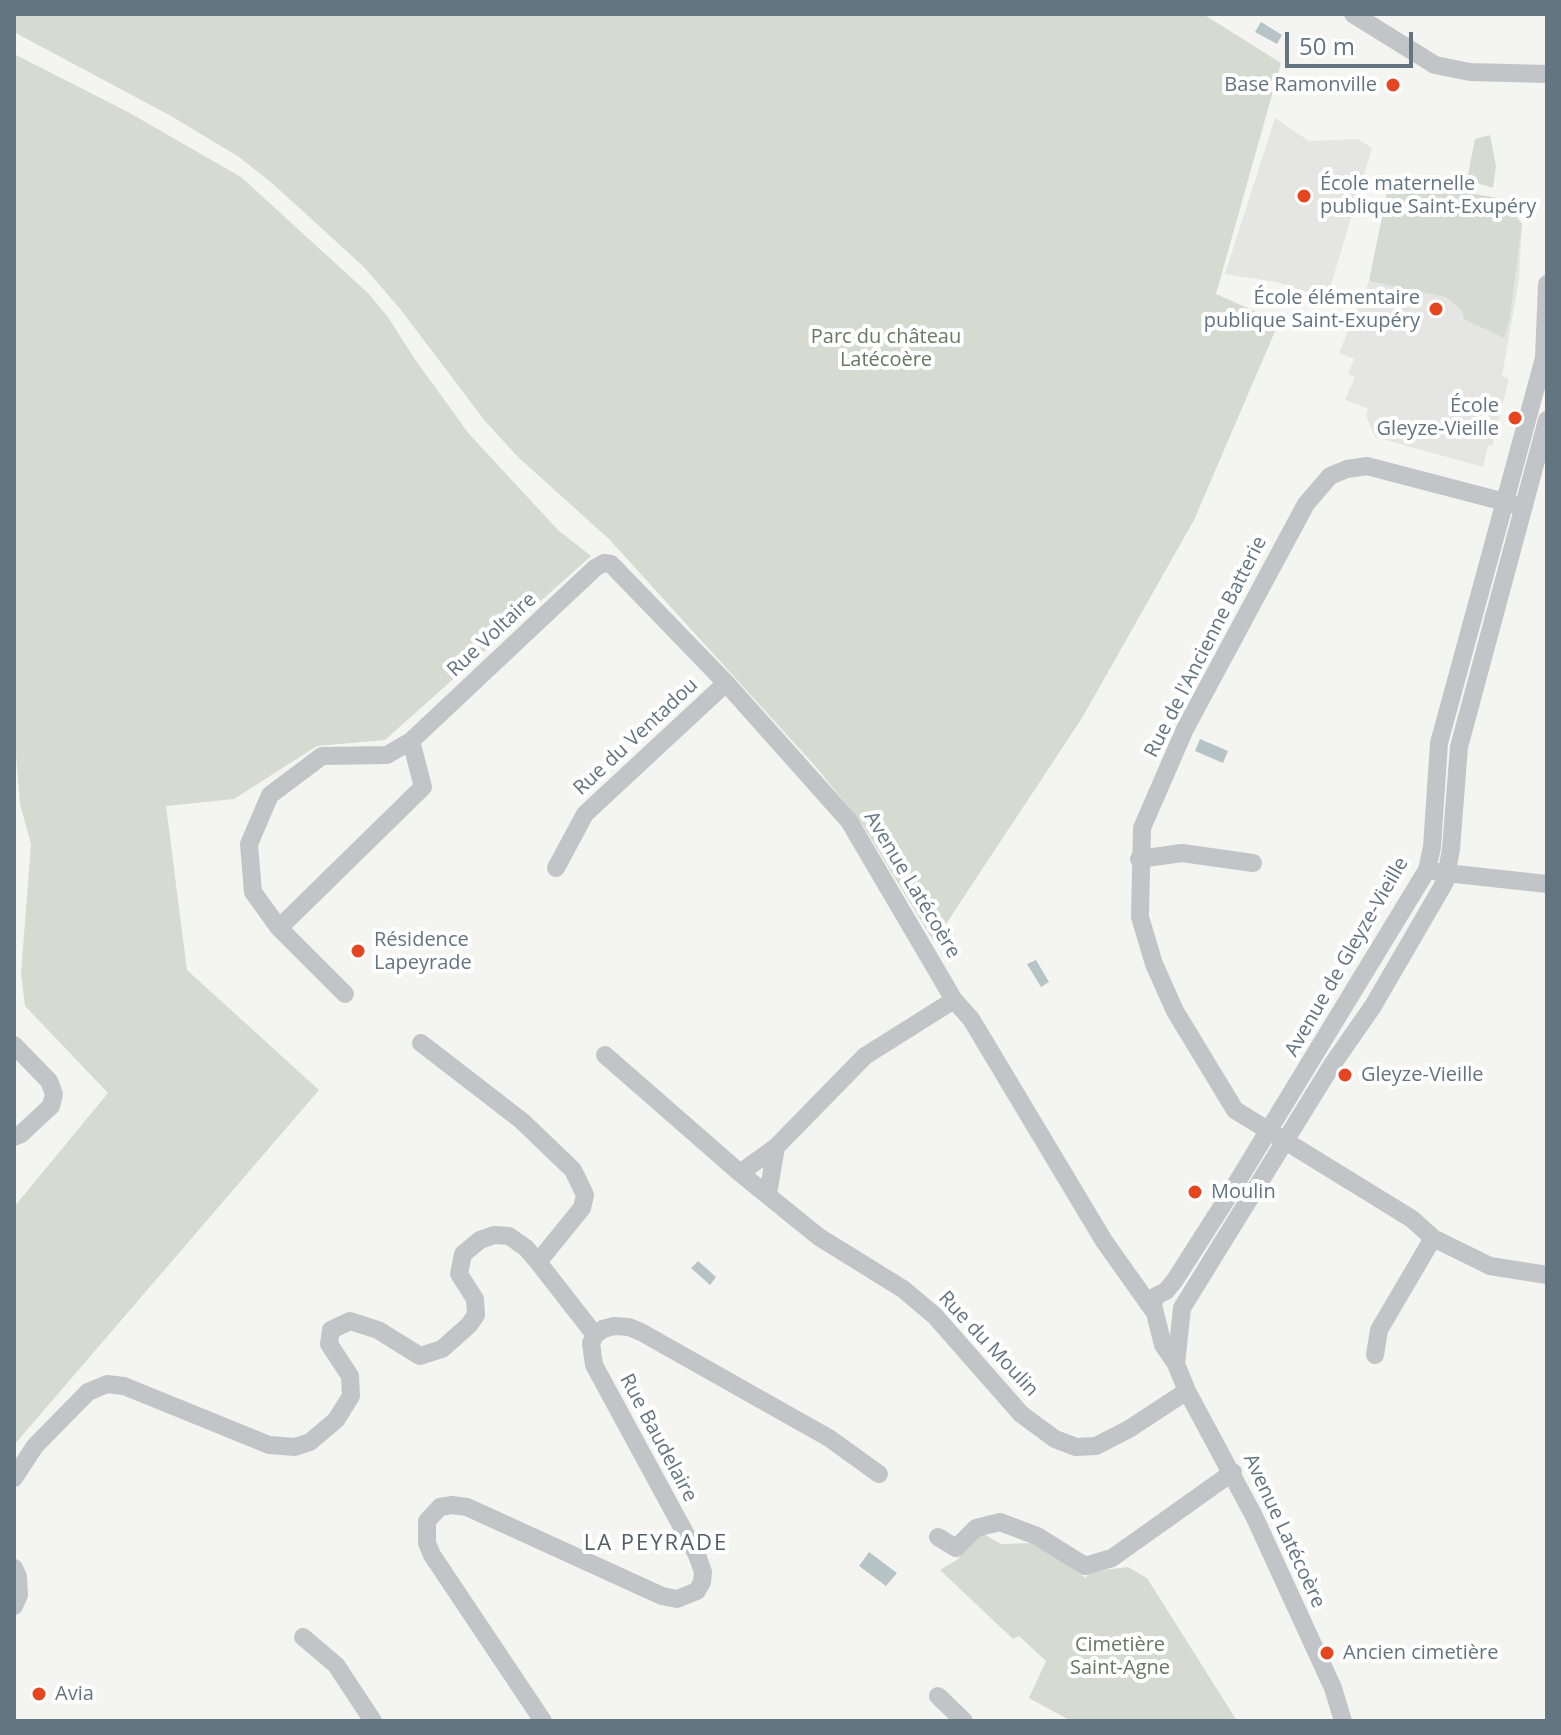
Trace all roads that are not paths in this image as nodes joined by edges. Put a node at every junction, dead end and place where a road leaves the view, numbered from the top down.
1 (1353, 14) edge
2 (1547, 74) edge
3 (1547, 284) edge
4 (1546, 358) edge
5 (1547, 420) edge
6 (1505, 502) junction
7 (1524, 507) junction
8 (604, 563) joint
9 (726, 683) junction
10 (411, 741) junction
11 (1139, 859) junction
12 (1253, 863) dead end
13 (556, 868) dead end
14 (1427, 870) junction
15 (1448, 873) junction
16 (1547, 884) edge
17 (279, 928) junction
18 (345, 994) dead end
19 (954, 1000) junction
20 (421, 1043) dead end
21 (14, 1045) edge
22 (605, 1055) dead end
23 (1277, 1136) junction
24 (14, 1137) edge
25 (776, 1147) junction
26 (740, 1173) junction
27 (768, 1194) junction
28 (1433, 1238) junction
29 (538, 1262) junction
30 (1128, 1274) junction
31 (1547, 1275) edge
32 (1165, 1291) junction
33 (1181, 1311) junction
34 (1154, 1312) junction
35 (595, 1335) junction
36 (1375, 1355) dead end
37 (1176, 1364) junction
38 (1187, 1391) junction
39 (1233, 1472) junction
40 (879, 1474) dead end
41 (14, 1478) edge
42 (938, 1537) dead end
43 (14, 1568) edge
44 (14, 1606) edge
45 (303, 1637) dead end
46 (938, 1696) dead end
47 (373, 1721) edge
48 (543, 1721) edge
49 (964, 1721) edge
50 (1343, 1721) edge

1 - 2 street
3 - 4 street, Avenue de Gleyze-Vieille
4 - 6 street, Avenue de Gleyze-Vieille
5 - 7 street, Avenue de Gleyze-Vieille
6 - 7 street, Rue de l'Ancienne Batterie
6 - 11 street, Rue de l'Ancienne Batterie
6 - 14 street, Avenue de Gleyze-Vieille
7 - 15 street, Avenue de Gleyze-Vieille
8 - 9 street, Avenue Latécoère
8 - 10 street, Rue Voltaire
9 - 13 street, Rue du Ventadou
9 - 19 street, Avenue Latécoère
10 - 17 street
10 - 17 street, Rue Voltaire
11 - 12 street
11 - 23 street, Rue de l'Ancienne Batterie
14 - 15 street
14 - 23 street, Avenue de Gleyze-Vieille
15 - 16 street
15 - 23 street, Avenue de Gleyze-Vieille
17 - 18 street, Rue Voltaire
19 - 25 street
19 - 30 street, Avenue Latécoère
20 - 29 street
21 - 24 street
22 - 26 street, Rue du Moulin
23 - 28 street, Rue de l'Ancienne Batterie
23 - 32 street, Avenue de Gleyze-Vieille
23 - 33 street, Avenue de Gleyze-Vieille
25 - 26 street
25 - 27 street
26 - 27 street, Rue du Moulin
27 - 38 street, Rue du Moulin
28 - 31 street, Rue de l'Ancienne Batterie
28 - 36 street
29 - 35 street
29 - 41 street
30 - 32 street, Avenue Latécoère
30 - 34 street, Avenue Latécoère
32 - 33 street, Avenue Latécoère
32 - 34 street
33 - 34 street
33 - 37 street, Avenue Latécoère
34 - 37 street, Avenue Latécoère
35 - 40 street
35 - 48 street, Rue Baudelaire
37 - 38 street, Avenue Latécoère
38 - 39 street, Avenue Latécoère
39 - 42 street
39 - 50 street, Avenue Latécoère
43 - 44 street
45 - 47 street
46 - 49 street

